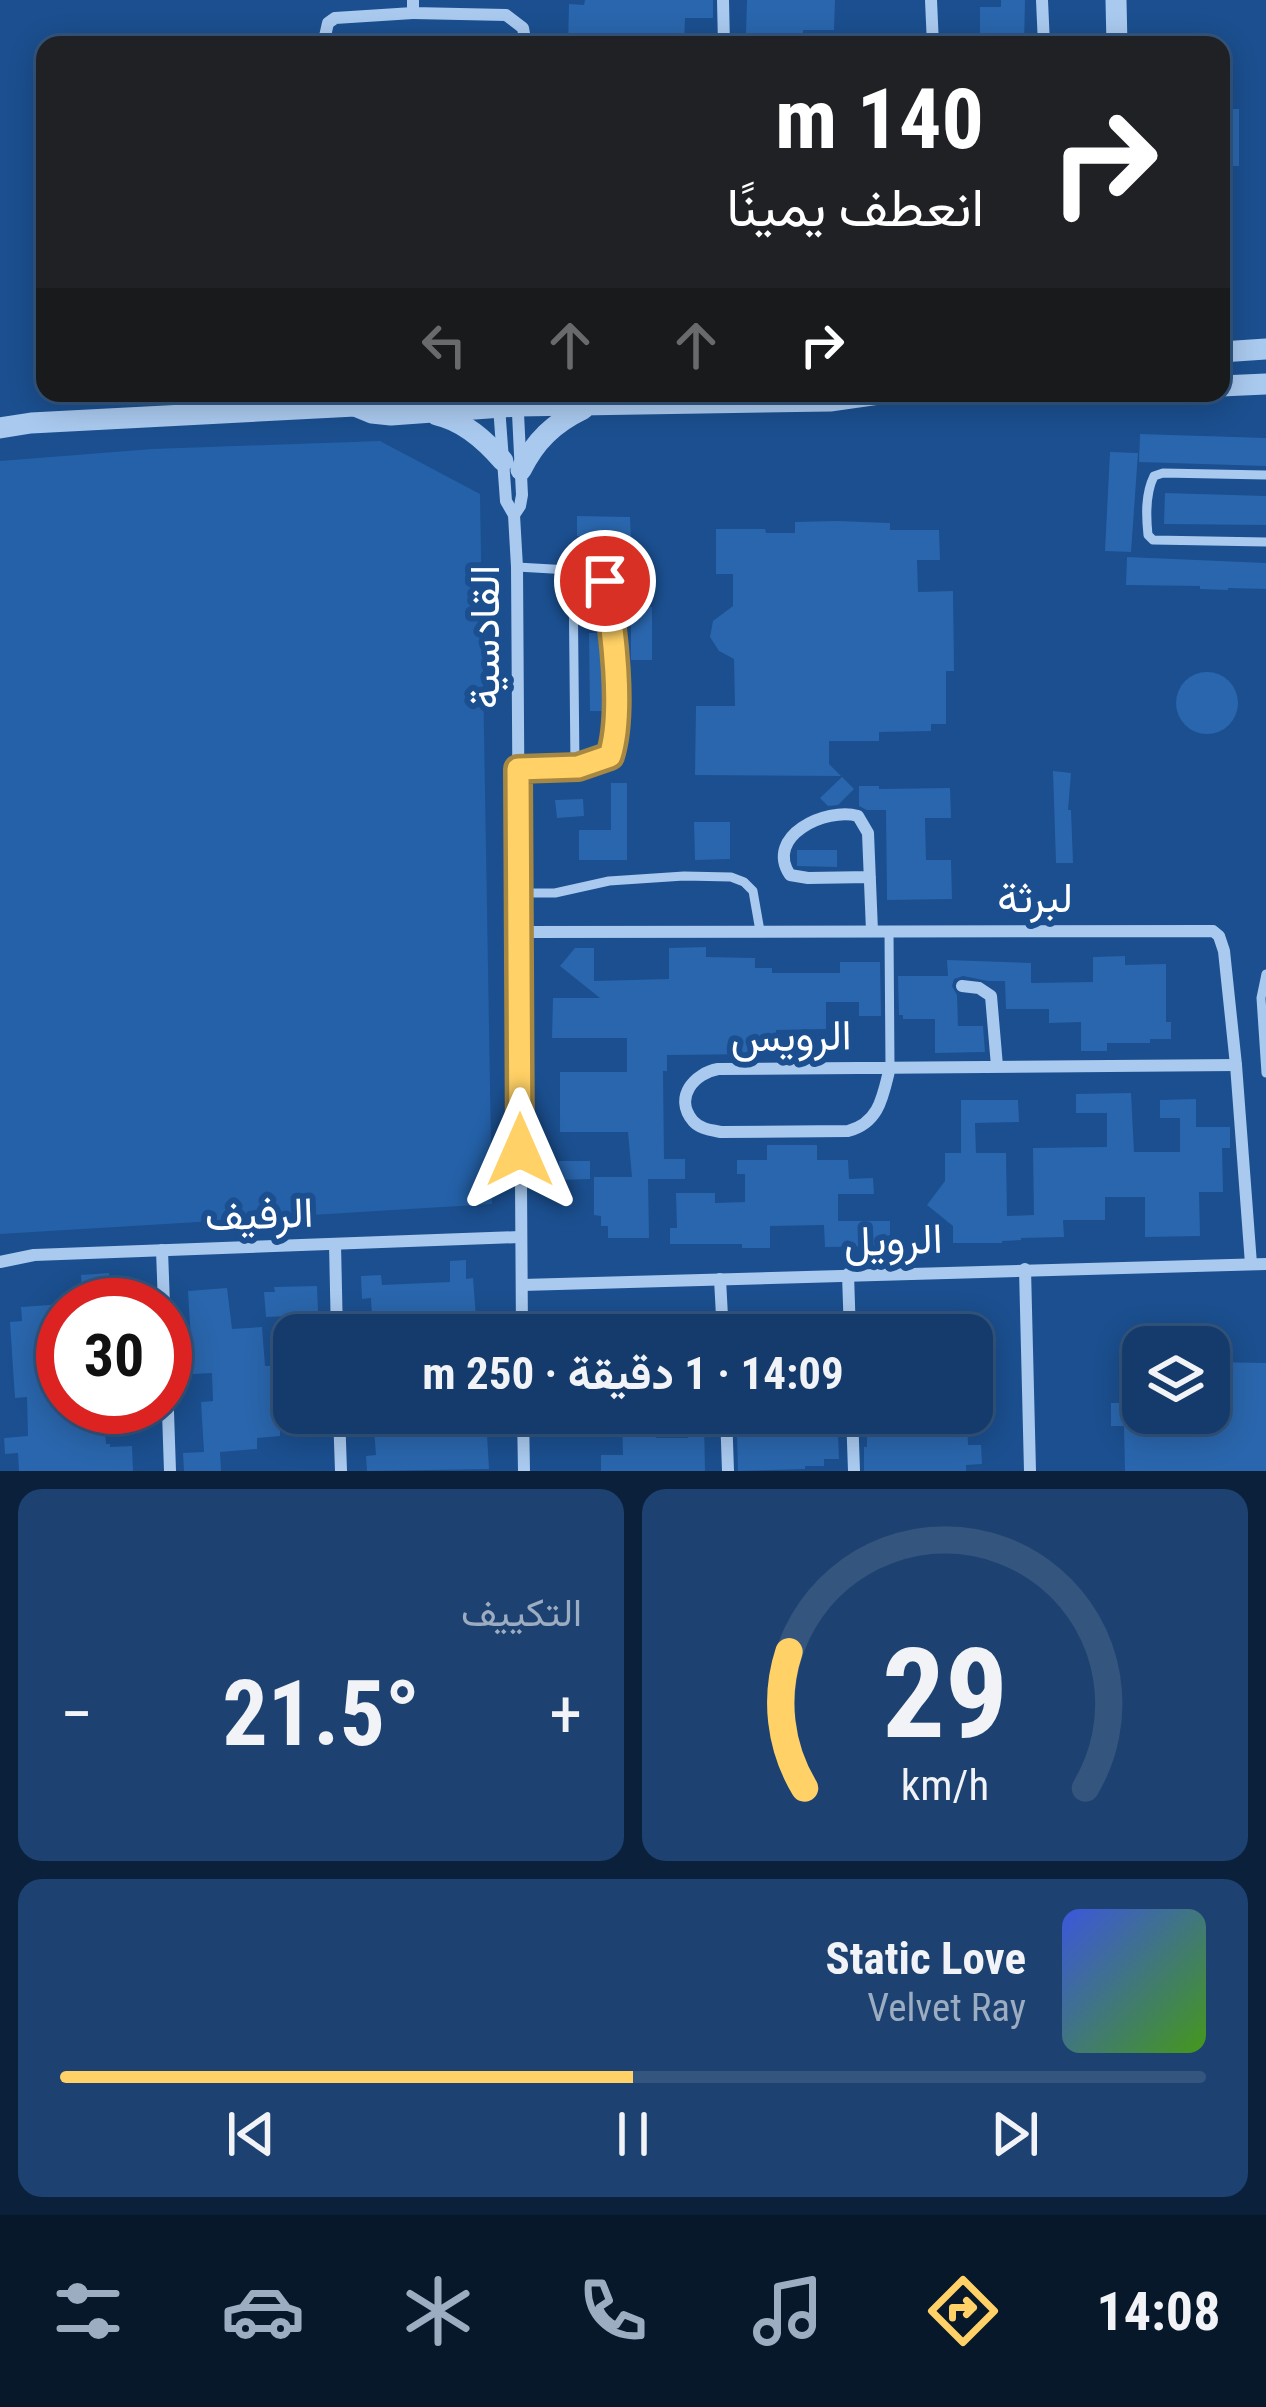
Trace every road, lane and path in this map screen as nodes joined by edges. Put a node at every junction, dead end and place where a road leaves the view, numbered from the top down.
1 (722, 0) edge
2 (931, 0) edge
3 (1042, 0) edge
4 (1116, 0) edge
5 (413, 7) edge
6 (325, 36) edge
7 (524, 36) edge
8 (724, 36) edge
9 (933, 36) edge
10 (1044, 36) edge
11 (1117, 36) edge
12 (1266, 350) edge
13 (1230, 352) edge
14 (1266, 384) edge
15 (1230, 386) edge
16 (297, 402) edge
17 (333, 402) edge
18 (361, 402) edge
19 (497, 402) edge
20 (508, 402) edge
21 (544, 402) edge
22 (811, 402) edge
23 (597, 405) junction
24 (355, 406) junction
25 (430, 414) junction
26 (0, 428) edge
27 (512, 466) junction
28 (1266, 475) edge
29 (1266, 542) edge
30 (517, 567) junction
31 (573, 570) junction
32 (575, 767) junction
33 (518, 769) junction
34 (870, 877) junction
35 (518, 893) junction
36 (760, 931) junction
37 (872, 931) junction
38 (889, 931) junction
39 (518, 932) junction
40 (1266, 974) edge
41 (962, 986) dead end
42 (1236, 1065) junction
43 (997, 1066) junction
44 (890, 1067) junction
45 (1266, 1073) edge
46 (520, 1237) junction
47 (335, 1244) junction
48 (162, 1250) junction
49 (0, 1262) edge
50 (1258, 1264) edge
51 (1025, 1269) junction
52 (848, 1274) junction
53 (163, 1278) edge
54 (720, 1279) junction
55 (522, 1285) junction
56 (337, 1314) edge
57 (522, 1314) edge
58 (721, 1314) edge
59 (849, 1314) edge
60 (169, 1434) edge
61 (339, 1434) edge
62 (523, 1434) edge
63 (726, 1434) edge
64 (853, 1434) edge
65 (170, 1471) edge
66 (340, 1471) edge
67 (524, 1471) edge
68 (728, 1471) edge
69 (854, 1471) edge
70 (1030, 1471) edge

1 - 8 street
2 - 9 street
3 - 10 street
4 - 11 street
5 - 6 street
5 - 7 street
12 - 13 street
14 - 15 street
16 - 26 street
17 - 24 street
18 - 24 street
19 - 25 street
20 - 27 street, القادسية
21 - 23 street
22 - 23 street
23 - 27 street
24 - 25 street
25 - 27 street
27 - 30 street, القادسية
28 - 29 lane
30 - 31 lane
30 - 33 street, القادسية
31 - 32 lane
31 - 32 lane
32 - 33 lane
33 - 35 street, القادسية
34 - 34 street
34 - 37 street
35 - 36 lane
35 - 39 street, القادسية
36 - 37 street, لبرثة
36 - 39 street, لبرثة
37 - 38 street, لبرثة
38 - 42 street, لبرثة
38 - 44 lane
39 - 46 street, القادسية
40 - 45 lane
41 - 43 street
42 - 43 street, الرويس
42 - 50 street, لبرثة
43 - 44 street, الرويس
44 - 44 street, الرويس
46 - 47 street, الرفيف
46 - 55 street, القادسية
47 - 48 street, الرفيف
47 - 56 street
48 - 49 street, الرفيف
48 - 53 street
50 - 51 street, الرويل
51 - 52 street, الرويل
51 - 70 street
52 - 54 street, الرويل
52 - 59 street
54 - 55 street, الرويل
54 - 58 street
55 - 57 street, القادسية
60 - 65 street
61 - 66 street
62 - 67 street
63 - 68 street
64 - 69 street

